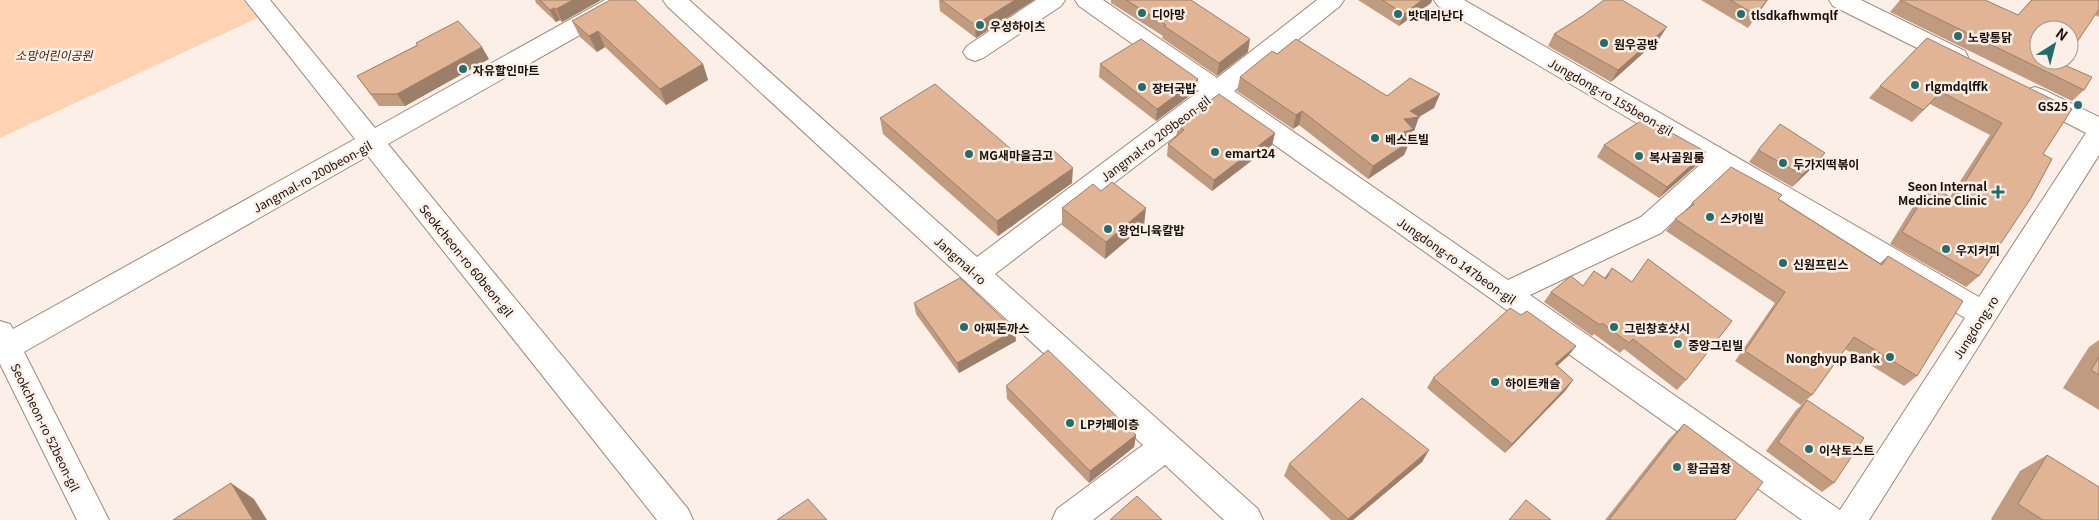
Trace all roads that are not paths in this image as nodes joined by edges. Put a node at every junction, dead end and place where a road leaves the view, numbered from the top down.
1 (257, 0) edge
2 (623, 0) edge
3 (675, 0) edge
4 (1053, 0) edge
5 (1087, 0) edge
6 (1332, 0) edge
7 (1446, 0) edge
8 (1841, 0) edge
9 (975, 52) dead end
10 (1974, 66) edge
11 (2019, 88) edge
12 (1216, 92) junction
13 (2099, 128) edge
14 (2099, 134) edge
15 (371, 142) junction
16 (1721, 161) junction
17 (976, 273) junction
18 (1505, 294) junction
19 (1984, 314) junction
20 (2, 344) edge
21 (1166, 446) junction
22 (1851, 518) edge
23 (93, 520) edge
24 (677, 520) edge
25 (1068, 520) edge
26 (1248, 520) edge

1 - 15 street, Seokcheon-ro 60beon-gil
2 - 15 street, Jangmal-ro 200beon-gil
3 - 17 street, Jangmal-ro
4 - 9 street
5 - 12 street, Jungdong-ro 147beon-gil
6 - 12 street, Jangmal-ro 209beon-gil
7 - 16 street, Jungdong-ro 155beon-gil
8 - 10 street
11 - 13 street
12 - 17 street, Jangmal-ro 209beon-gil
12 - 18 street, Jungdong-ro 147beon-gil
14 - 19 street, Jungdong-ro
15 - 20 street, Jangmal-ro 200beon-gil
15 - 24 street, Seokcheon-ro 60beon-gil
16 - 18 street
16 - 19 street, Jungdong-ro 155beon-gil
17 - 21 street, Jangmal-ro
18 - 22 street, Jungdong-ro 147beon-gil
19 - 22 street, Jungdong-ro
20 - 23 street, Seokcheon-ro 52beon-gil
21 - 25 street
21 - 26 street, Jangmal-ro

